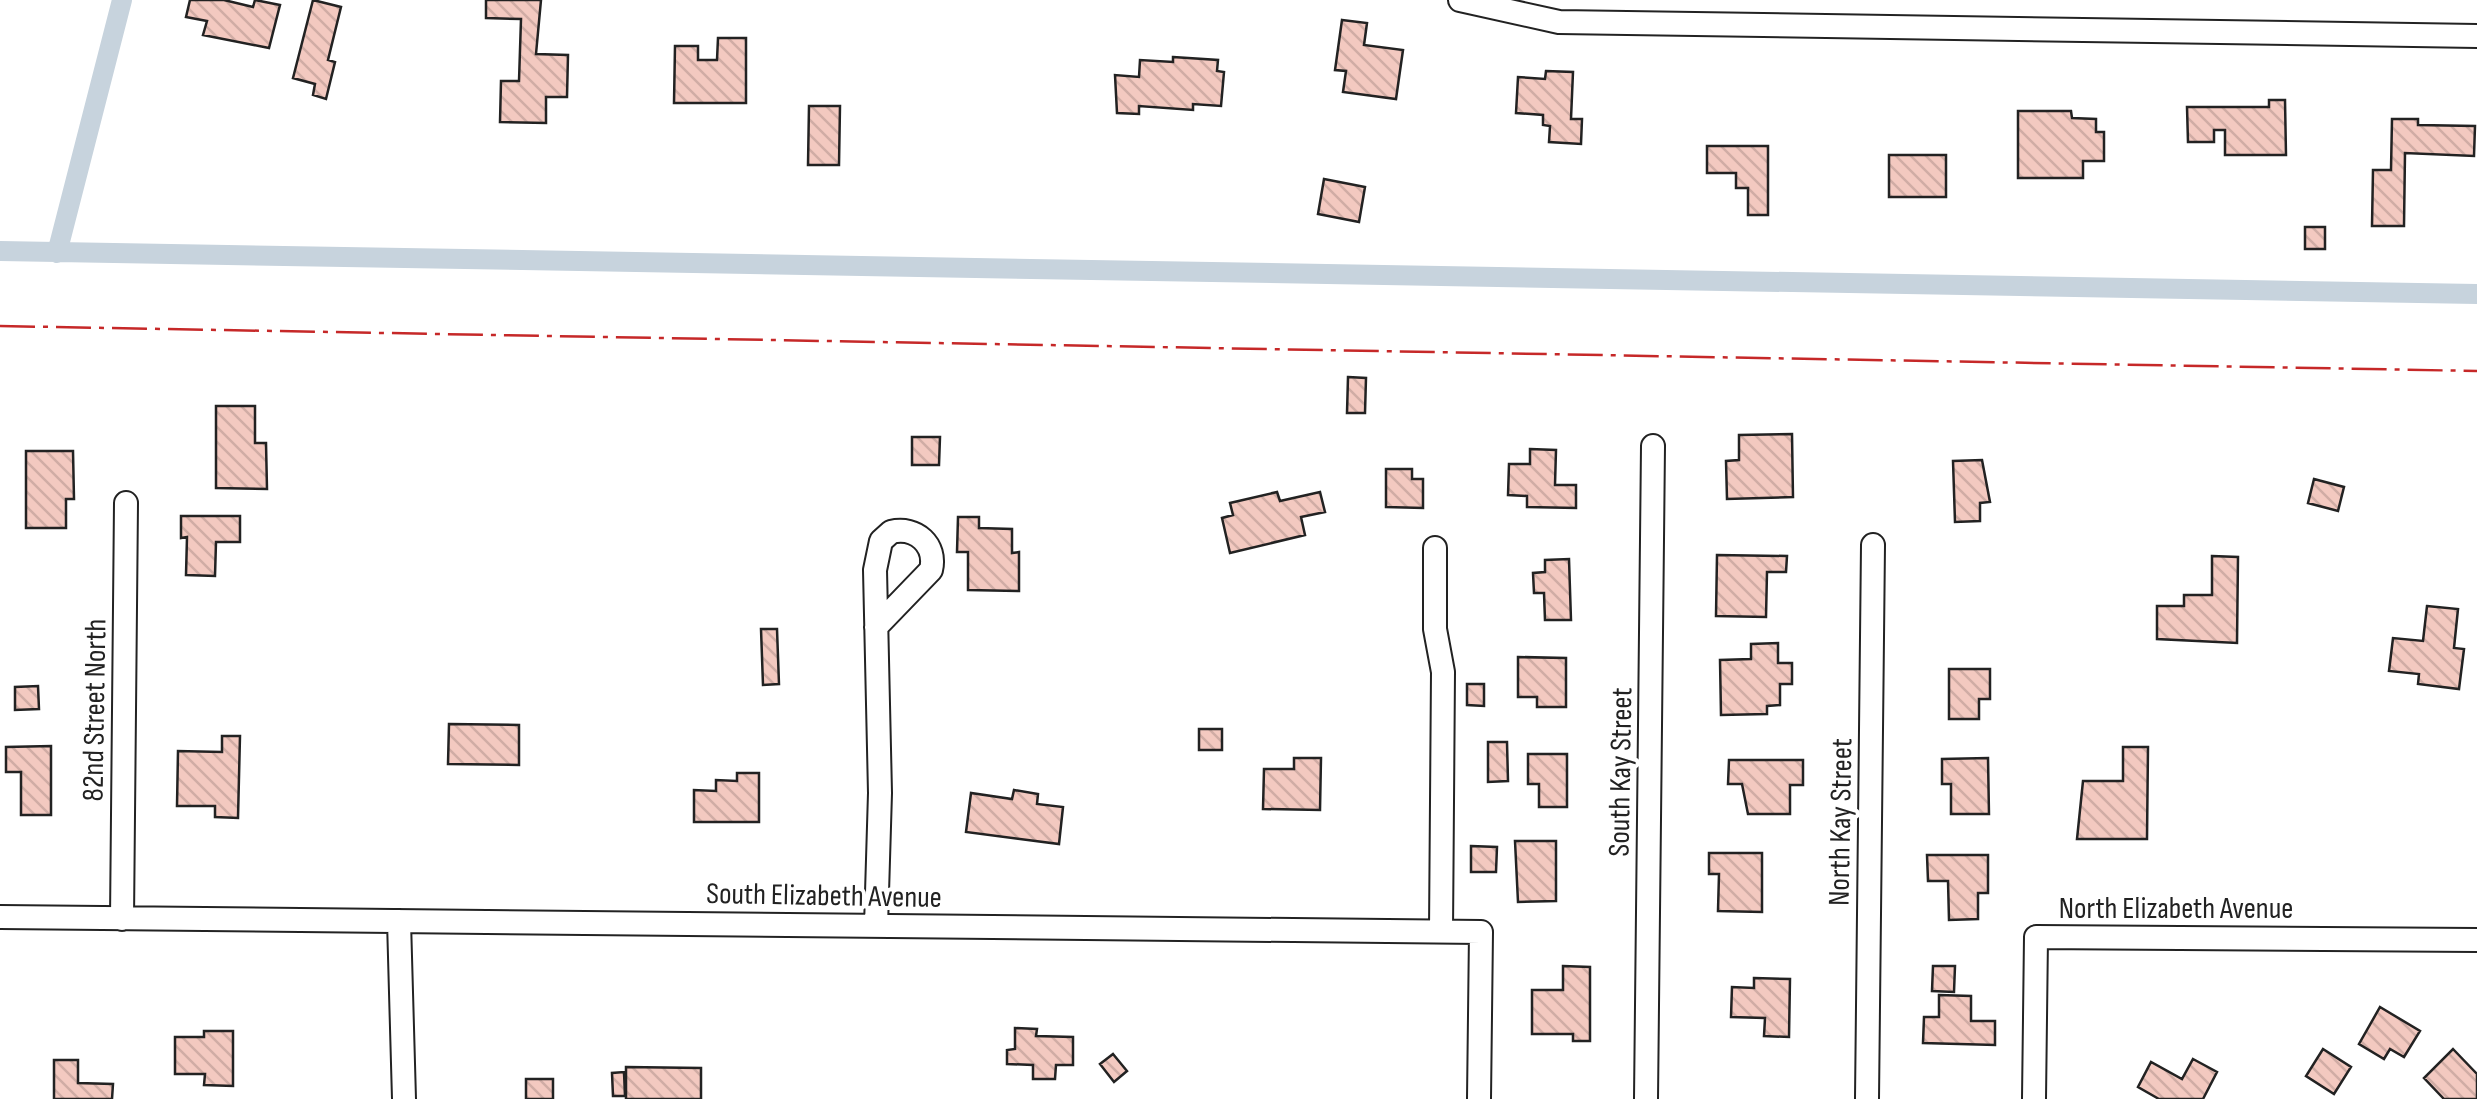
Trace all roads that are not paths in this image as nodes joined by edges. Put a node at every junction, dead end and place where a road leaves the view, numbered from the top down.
1 (1460, 0) edge
2 (2477, 36) edge
3 (1653, 446) dead end
4 (126, 502) dead end
5 (1873, 546) dead end
6 (1435, 548) dead end
7 (876, 626) dead end
8 (0, 917) edge
9 (122, 918) junction
10 (399, 921) junction
11 (876, 926) junction
12 (1442, 931) junction
13 (2477, 940) edge
14 (404, 1099) edge
15 (1479, 1099) edge
16 (1646, 1099) edge
17 (1867, 1099) edge
18 (2034, 1099) edge

1 - 2 street
3 - 16 street, South Kay Street
4 - 9 street, 82nd Street North
5 - 17 street, North Kay Street
6 - 12 street
7 - 11 street
8 - 9 street, South Elizabeth Avenue
9 - 10 street, South Elizabeth Avenue
10 - 11 street, South Elizabeth Avenue
10 - 14 street
11 - 12 street, South Elizabeth Avenue
12 - 15 street, South Elizabeth Avenue
13 - 18 street, North Elizabeth Avenue

